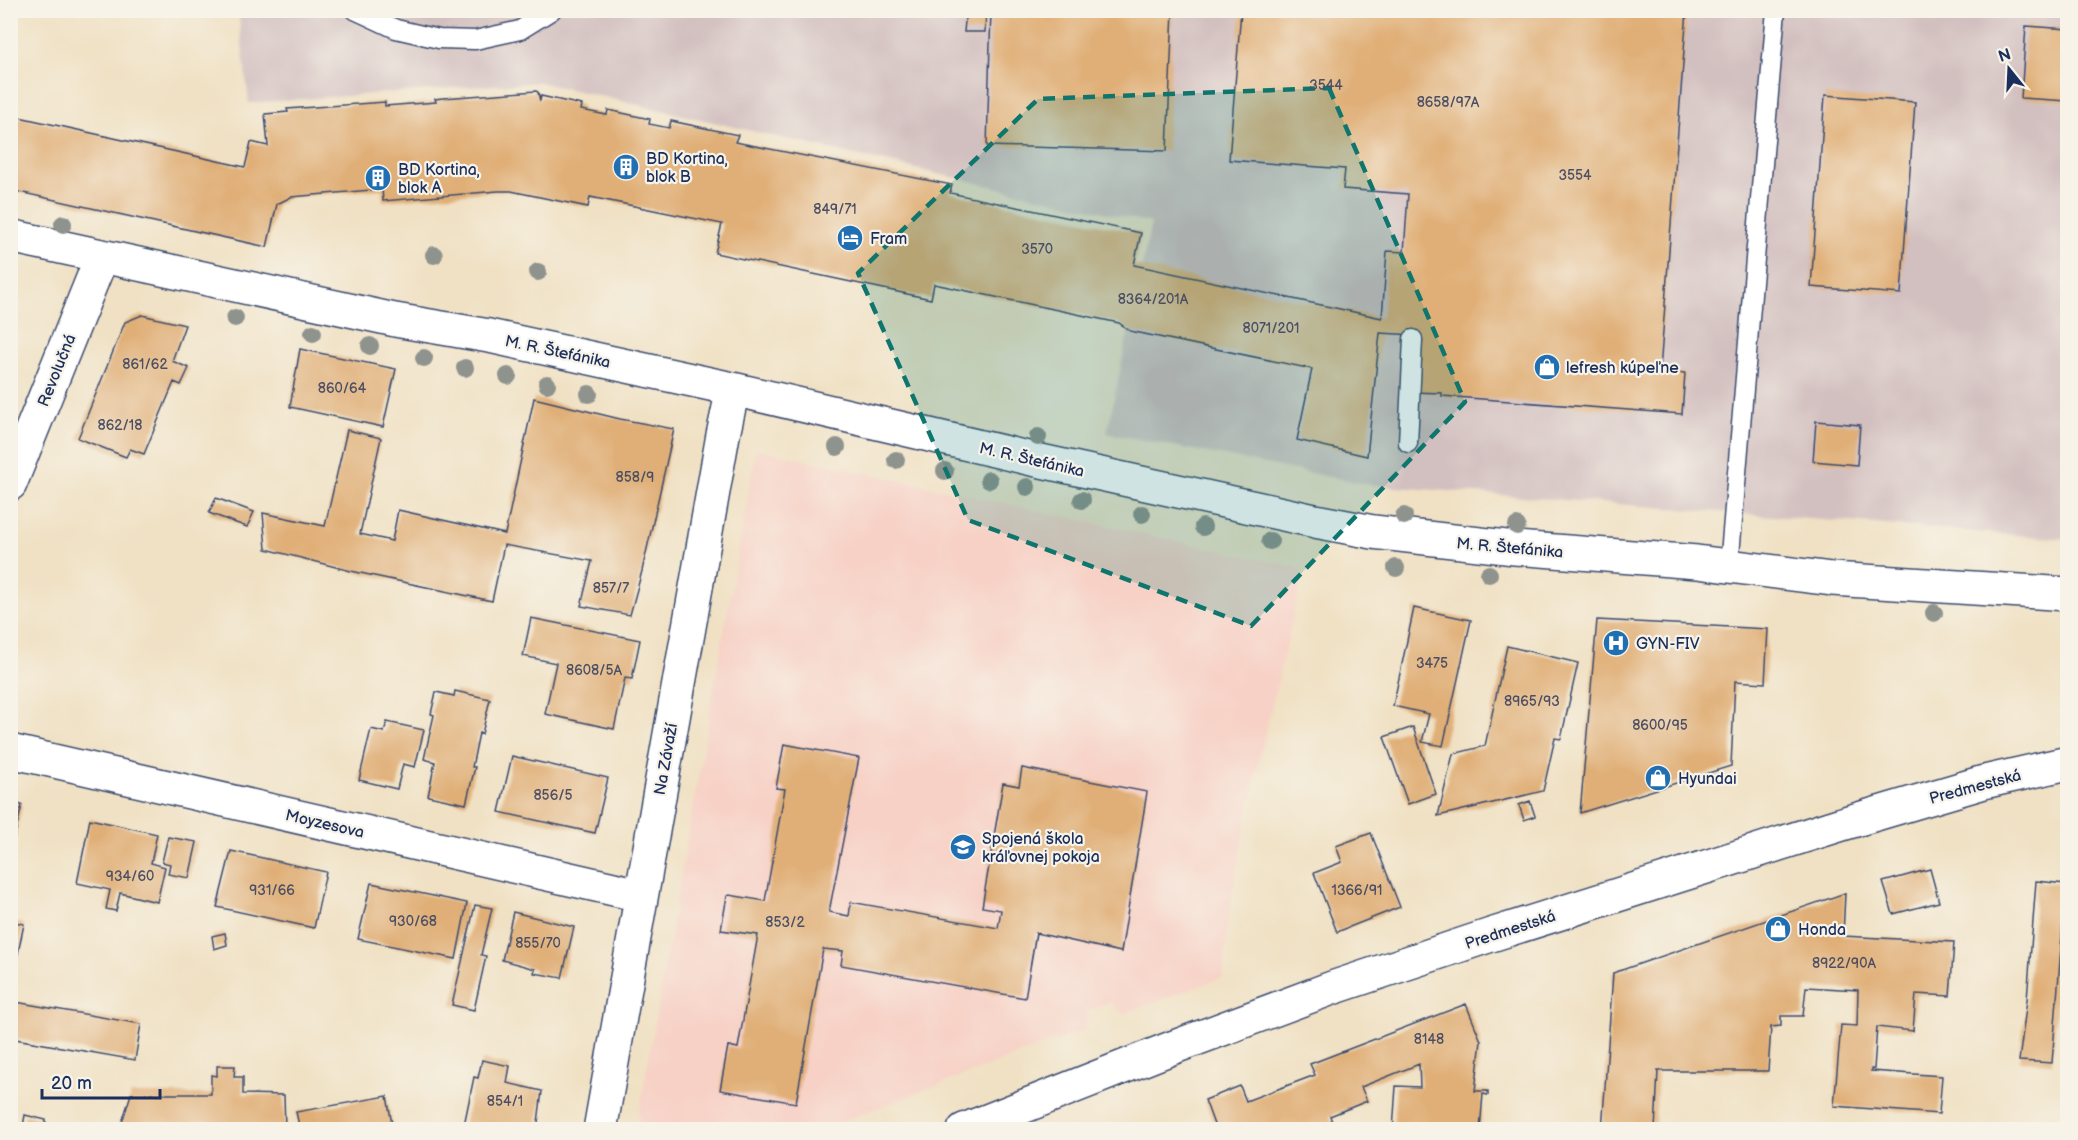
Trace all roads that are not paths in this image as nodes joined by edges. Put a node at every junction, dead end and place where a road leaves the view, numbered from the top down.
1 (355, 10) edge
2 (552, 10) edge
3 (1776, 10) edge
4 (10, 236) edge
5 (102, 256) junction
6 (1413, 339) dead end
7 (733, 389) junction
8 (1407, 443) dead end
9 (10, 484) edge
10 (1730, 567) junction
11 (2067, 594) edge
12 (10, 751) edge
13 (2067, 764) edge
14 (640, 895) junction
15 (600, 1130) edge
16 (964, 1130) edge

1 - 2 lane
3 - 10 lane
4 - 5 street, M. R. Štefánika
5 - 7 street, M. R. Štefánika
5 - 9 street, Revolučná
6 - 8 lane
7 - 10 street, M. R. Štefánika
7 - 14 street, Na Závaží
10 - 11 street, M. R. Štefánika
12 - 14 street, Moyzesova
13 - 16 street, Predmestská
14 - 15 street, Na Závaží

